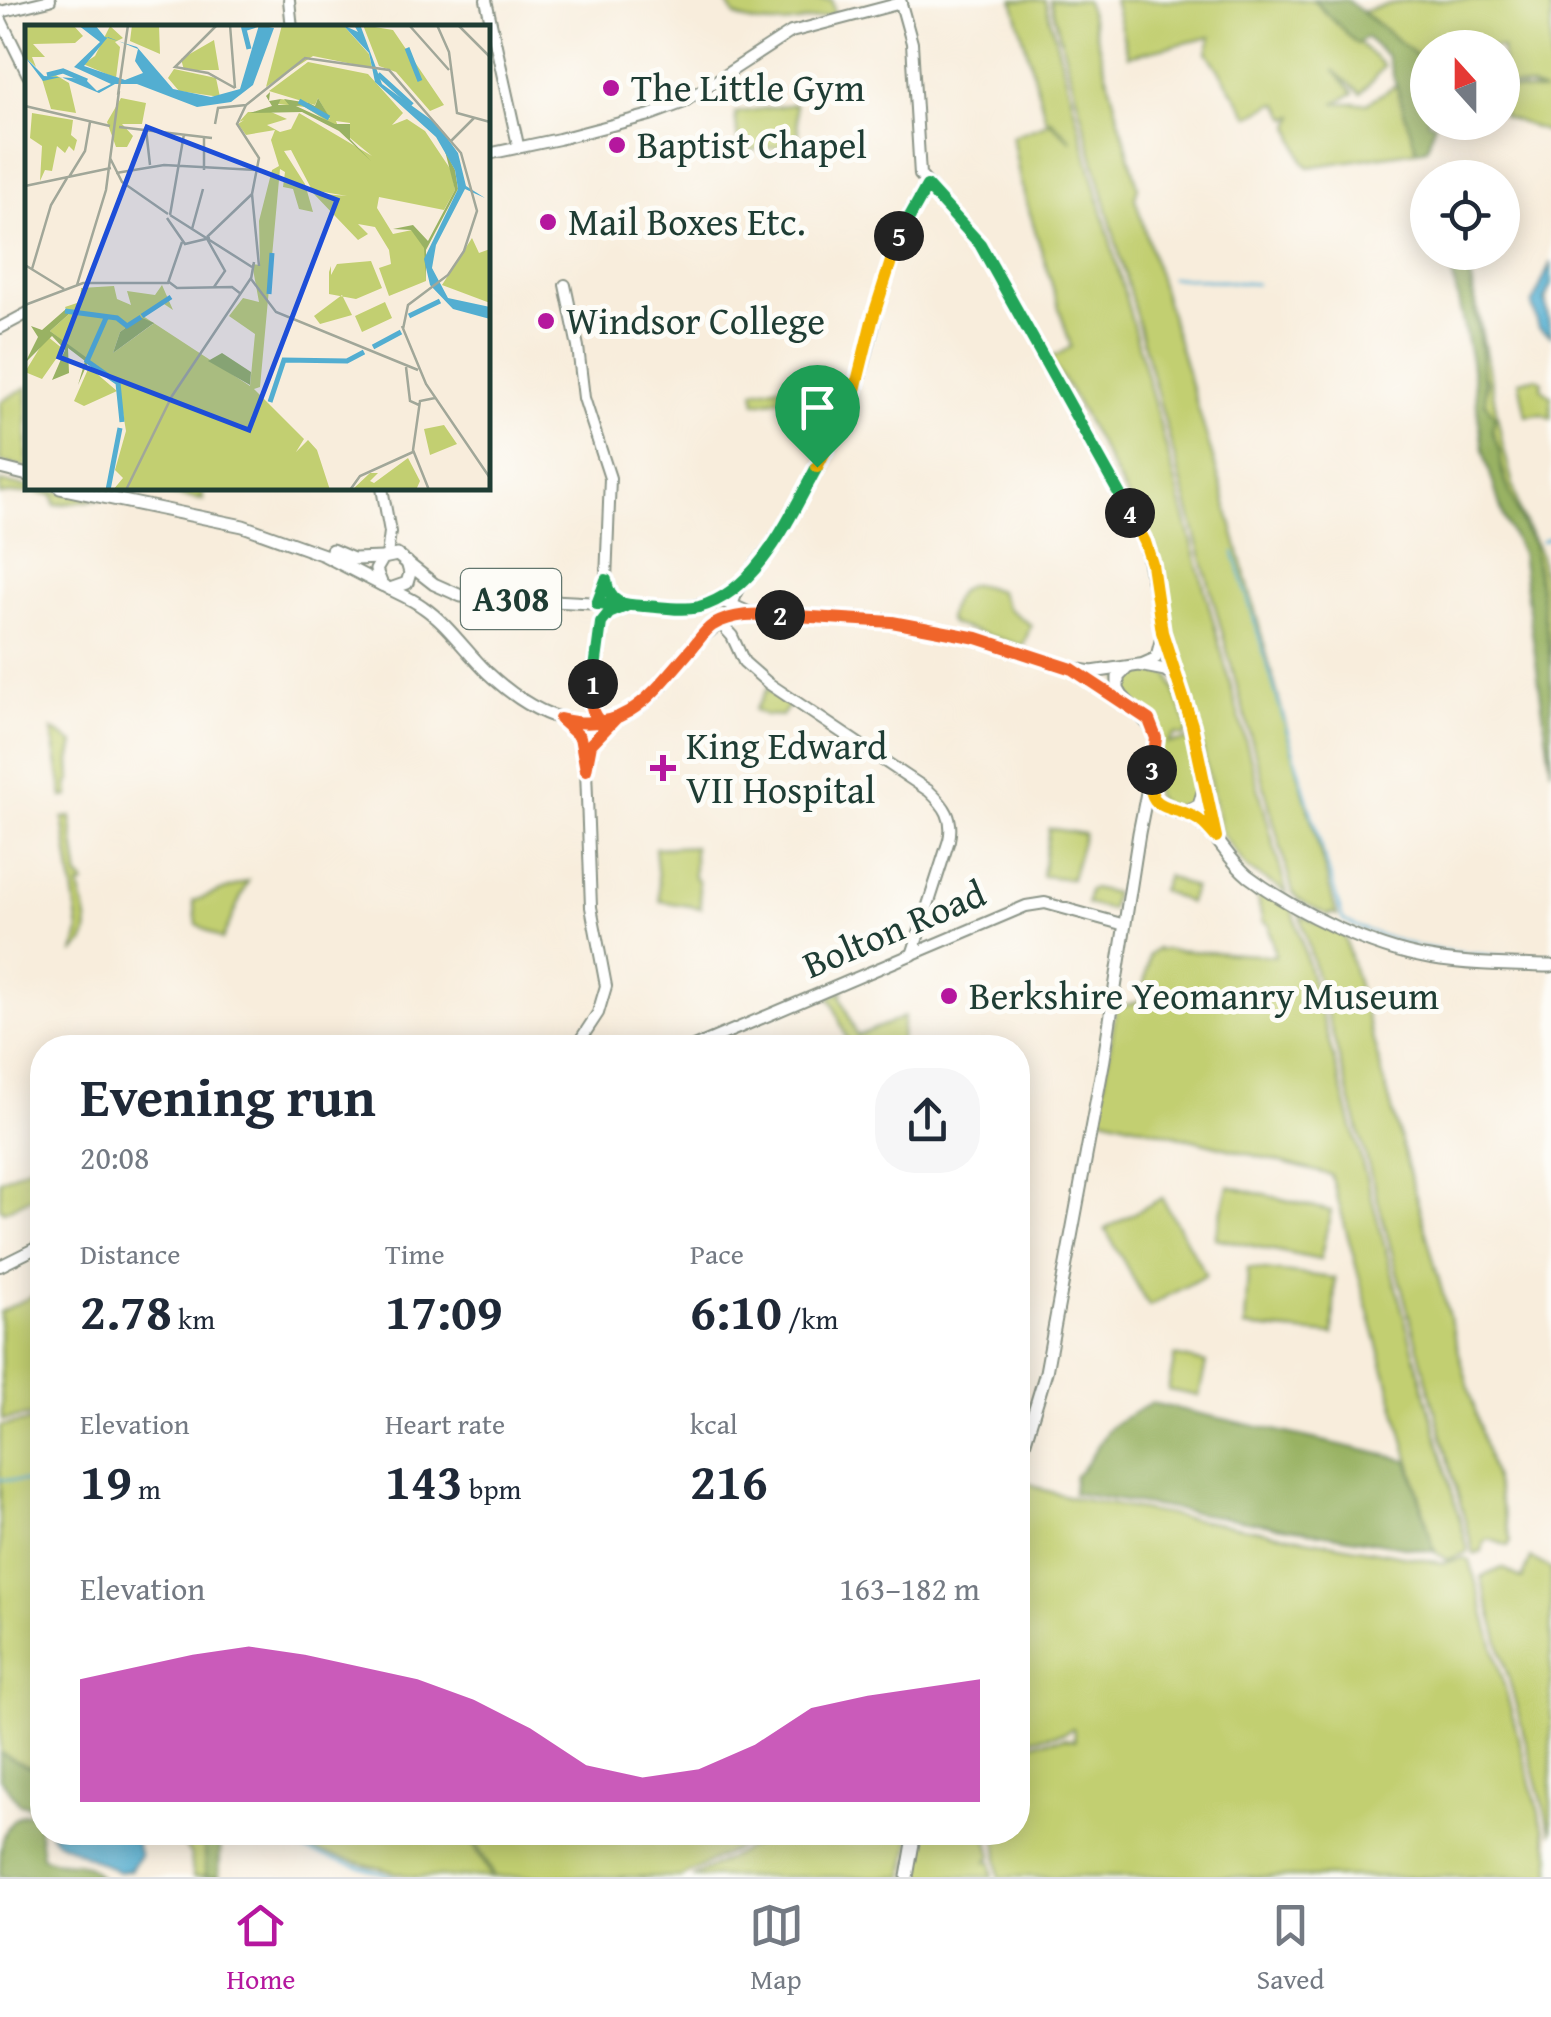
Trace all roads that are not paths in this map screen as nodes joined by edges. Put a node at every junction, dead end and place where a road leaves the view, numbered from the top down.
1 (50, 0) edge
2 (289, 0) edge
3 (486, 0) edge
4 (900, 2) edge
5 (0, 15) edge
6 (292, 25) edge
7 (25, 69) edge
8 (518, 145) junction
9 (490, 153) edge
10 (927, 186) junction
11 (564, 285) dead end
12 (25, 315) edge
13 (0, 328) edge
14 (0, 472) edge
15 (25, 477) edge
16 (70, 490) edge
17 (106, 490) edge
18 (382, 490) edge
19 (390, 532) junction
20 (385, 557) junction
21 (405, 560) junction
22 (606, 580) junction
23 (744, 580) junction
24 (385, 587) junction
25 (710, 603) junction
26 (597, 604) junction
27 (624, 605) junction
28 (685, 608) junction
29 (727, 616) junction
30 (1162, 634) junction
31 (694, 645) junction
32 (1135, 666) junction
33 (1072, 669) junction
34 (1176, 678) junction
35 (1129, 705) junction
36 (616, 718) junction
37 (560, 719) junction
38 (602, 723) junction
39 (586, 770) junction
40 (1149, 785) junction
41 (1205, 785) junction
42 (1180, 812) junction
43 (1139, 833) junction
44 (1216, 837) junction
45 (1125, 925) junction
46 (912, 955) junction
47 (1551, 966) edge
48 (584, 1035) edge
49 (722, 1035) edge
50 (30, 1251) edge
51 (0, 1266) edge
52 (1030, 1425) edge
53 (913, 1845) edge
54 (908, 1877) edge

1 - 5 street
2 - 6 street
3 - 8 street
4 - 8 street
4 - 10 street
5 - 7 street
8 - 9 street
10 - 23 street
10 - 30 street
11 - 22 street
12 - 13 street
14 - 15 main road
16 - 24 main road, A308
17 - 20 main road, A308
18 - 19 street
19 - 20 street
19 - 21 street
20 - 21 main road, A308
20 - 24 main road
21 - 24 main road, A308
21 - 26 main road, A308
22 - 26 street
22 - 27 street
23 - 25 street
23 - 29 street
24 - 37 main road, A308
25 - 28 main road, A308
25 - 29 main road, A308
26 - 27 main road, A308
27 - 28 main road, A308
27 - 38 street
28 - 31 main road
29 - 31 main road, A308
29 - 33 main road, A308
29 - 46 street
30 - 32 street
30 - 34 street
31 - 36 main road, A308
32 - 33 main road, A308
32 - 34 main road
32 - 35 main road
33 - 35 main road, A308
34 - 41 main road
35 - 40 main road
36 - 38 main road, A308
36 - 39 street
37 - 38 main road, A308
37 - 39 street
39 - 48 street
40 - 42 main road
40 - 43 main road
41 - 42 main road
41 - 44 main road
42 - 43 main road
42 - 44 main road
43 - 45 main road
44 - 47 main road
45 - 46 street, Bolton Road
45 - 52 main road
46 - 49 street, Bolton Road
50 - 51 street
53 - 54 main road

